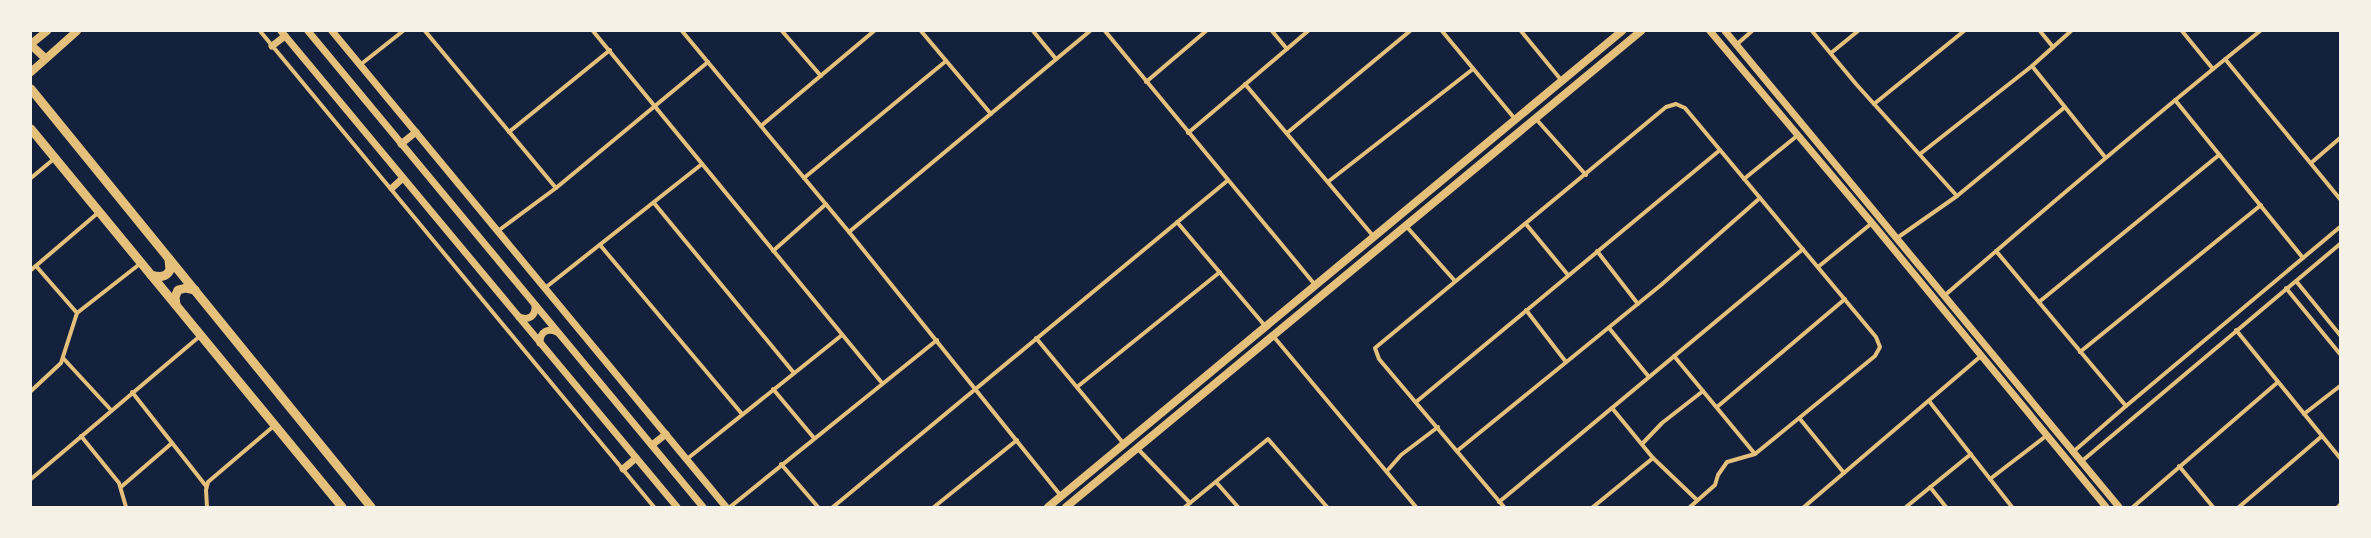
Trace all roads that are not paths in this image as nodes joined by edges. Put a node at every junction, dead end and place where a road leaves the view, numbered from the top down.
1 (47, 31) edge
2 (77, 31) edge
3 (260, 31) edge
4 (308, 31) edge
5 (332, 31) edge
6 (403, 31) edge
7 (425, 31) edge
8 (594, 31) edge
9 (682, 31) edge
10 (782, 31) edge
11 (866, 31) edge
12 (874, 31) edge
13 (921, 31) edge
14 (1033, 31) edge
15 (1090, 31) edge
16 (1105, 31) edge
17 (1206, 31) edge
18 (1272, 31) edge
19 (1308, 31) edge
20 (1410, 31) edge
21 (1442, 31) edge
22 (1521, 31) edge
23 (1622, 31) edge
24 (1641, 31) edge
25 (1710, 31) edge
26 (1725, 31) edge
27 (1752, 31) edge
28 (1812, 31) edge
29 (1858, 31) edge
30 (1964, 31) edge
31 (2040, 31) edge
32 (2071, 31) edge
33 (2182, 31) edge
34 (2260, 31) edge
35 (283, 33) edge
36 (869, 35) junction
37 (31, 44) edge
38 (1736, 45) junction
39 (272, 46) junction
40 (2053, 47) junction
41 (1287, 49) junction
42 (610, 50) junction
43 (1831, 53) junction
44 (45, 58) junction
45 (1056, 59) junction
46 (2225, 59) junction
47 (708, 62) junction
48 (946, 62) junction
49 (360, 65) junction
50 (2032, 66) junction
51 (1473, 69) junction
52 (2213, 69) junction
53 (31, 72) edge
54 (821, 76) junction
55 (1562, 81) junction
56 (1146, 82) junction
57 (1245, 84) junction
58 (31, 89) edge
59 (2175, 100) junction
60 (1874, 104) junction
61 (655, 105) junction
62 (2065, 107) junction
63 (991, 114) junction
64 (1515, 119) junction
65 (1536, 119) junction
66 (761, 126) junction
67 (31, 128) edge
68 (416, 132) junction
69 (509, 132) junction
70 (1188, 133) junction
71 (1287, 133) junction
72 (1798, 135) junction
73 (2340, 138) edge
74 (401, 144) junction
75 (1720, 150) junction
76 (1920, 154) junction
77 (2219, 155) junction
78 (2105, 157) junction
79 (55, 158) junction
80 (2311, 163) junction
81 (702, 164) junction
82 (1449, 175) junction
83 (1586, 175) junction
84 (31, 178) edge
85 (403, 178) junction
86 (804, 178) junction
87 (1744, 179) junction
88 (1227, 181) junction
89 (1329, 182) junction
90 (1456, 183) junction
91 (392, 188) junction
92 (556, 188) junction
93 (1957, 196) junction
94 (1760, 198) junction
95 (2340, 199) edge
96 (654, 202) junction
97 (826, 204) junction
98 (2261, 205) junction
99 (99, 212) junction
100 (1177, 222) junction
101 (1872, 222) junction
102 (1526, 224) junction
103 (1406, 226) junction
104 (2340, 228) edge
105 (498, 231) junction
106 (849, 232) junction
107 (1374, 237) junction
108 (1897, 238) junction
109 (2340, 244) edge
110 (600, 246) junction
111 (1803, 249) junction
112 (773, 251) junction
113 (1597, 251) junction
114 (1996, 251) junction
115 (169, 258) junction
116 (2303, 258) junction
117 (141, 263) junction
118 (36, 266) junction
119 (1818, 267) junction
120 (31, 270) edge
121 (1220, 272) junction
122 (151, 275) junction
123 (1568, 275) junction
124 (2296, 280) junction
125 (1455, 281) junction
126 (1316, 286) junction
127 (545, 288) junction
128 (2286, 288) junction
129 (195, 290) junction
130 (1944, 296) junction
131 (1845, 299) junction
132 (2039, 302) junction
133 (1638, 304) junction
134 (176, 305) junction
135 (535, 305) junction
136 (1526, 310) junction
137 (77, 313) junction
138 (519, 318) junction
139 (1965, 322) junction
140 (1266, 328) junction
141 (1609, 328) junction
142 (1958, 328) junction
143 (2236, 330) junction
144 (558, 332) junction
145 (2340, 334) edge
146 (201, 335) junction
147 (842, 335) junction
148 (1274, 337) junction
149 (1036, 338) junction
150 (937, 340) junction
151 (540, 343) junction
152 (2080, 352) junction
153 (2340, 354) edge
154 (1674, 356) junction
155 (1981, 356) junction
156 (63, 358) junction
157 (1566, 362) junction
158 (794, 373) junction
159 (1649, 377) junction
160 (2278, 382) junction
161 (882, 383) junction
162 (2340, 386) edge
163 (1077, 387) junction
164 (976, 388) junction
165 (773, 389) junction
166 (31, 391) edge
167 (1703, 391) junction
168 (132, 392) junction
169 (1929, 401) junction
170 (1416, 402) junction
171 (1173, 404) junction
172 (2126, 406) junction
173 (1717, 407) junction
174 (1612, 408) junction
175 (111, 410) junction
176 (1179, 412) junction
177 (742, 414) junction
178 (2304, 414) junction
179 (1800, 419) junction
180 (275, 425) junction
181 (1438, 428) junction
182 (666, 434) junction
183 (81, 436) junction
184 (2046, 436) junction
185 (2322, 436) junction
186 (814, 438) junction
187 (1017, 440) junction
188 (172, 443) junction
189 (1642, 444) junction
190 (652, 445) junction
191 (1124, 445) junction
192 (1137, 448) junction
193 (1458, 451) junction
194 (2073, 452) junction
195 (1755, 454) junction
196 (1971, 454) junction
197 (636, 458) junction
198 (1653, 458) junction
199 (2340, 458) edge
200 (687, 459) junction
201 (2082, 461) junction
202 (781, 464) junction
203 (2179, 466) junction
204 (623, 468) junction
205 (1387, 471) junction
206 (1844, 473) junction
207 (31, 479) edge
208 (1990, 480) junction
209 (1216, 482) junction
210 (206, 486) junction
211 (121, 487) junction
212 (1930, 487) junction
213 (1061, 496) junction
214 (1697, 500) junction
215 (1499, 502) junction
216 (1190, 504) junction
217 (126, 507) edge
218 (207, 507) edge
219 (342, 507) edge
220 (371, 507) edge
221 (654, 507) edge
222 (677, 507) edge
223 (703, 507) edge
224 (726, 507) edge
225 (730, 507) edge
226 (818, 507) edge
227 (833, 507) edge
228 (934, 507) edge
229 (1048, 507) edge
230 (1066, 507) edge
231 (1185, 507) edge
232 (1238, 507) edge
233 (1327, 507) edge
234 (1416, 507) edge
235 (1504, 507) edge
236 (1592, 507) edge
237 (1690, 507) edge
238 (1804, 507) edge
239 (1906, 507) edge
240 (1946, 507) edge
241 (2012, 507) edge
242 (2106, 507) edge
243 (2118, 507) edge
244 (2133, 507) edge
245 (2212, 507) edge
246 (2239, 507) edge

1 - 37 main road
2 - 44 main road
3 - 39 street
4 - 74 street
5 - 49 street
6 - 49 street
7 - 69 street
8 - 42 street
9 - 47 street
10 - 54 street
11 - 36 street
12 - 36 street
13 - 48 street
14 - 45 street
15 - 45 street
16 - 56 street
17 - 56 street
18 - 41 street
19 - 41 street
20 - 71 street
21 - 51 street
22 - 55 street
23 - 55 main road
24 - 65 main road
25 - 72 street
26 - 38 street
27 - 38 street
28 - 43 street
29 - 43 street
30 - 60 street
31 - 40 street
32 - 40 street
33 - 52 street
34 - 46 street
35 - 39 street
35 - 85 street
36 - 54 street
37 - 44 main road
38 - 108 street
39 - 91 street
40 - 50 street
41 - 57 street
42 - 61 street
42 - 69 street
43 - 60 street
44 - 53 main road
45 - 63 street
46 - 52 street
46 - 80 street
47 - 61 street
47 - 66 street
48 - 63 street
48 - 86 street
49 - 68 street
50 - 62 street
50 - 76 street
51 - 64 street
51 - 89 street
52 - 59 street
54 - 66 street
55 - 64 main road
56 - 70 street
57 - 70 street
57 - 71 street
58 - 115 main road
59 - 77 street
59 - 78 street
60 - 76 street
61 - 81 street
61 - 92 street
62 - 78 street
62 - 93 street
63 - 106 street
64 - 82 main road
65 - 83 street
65 - 90 main road
66 - 86 street
67 - 79 main road
68 - 74 street
68 - 105 street
69 - 92 street
70 - 88 street
71 - 89 street
72 - 87 street
72 - 101 street
73 - 80 street
74 - 135 street
75 - 83 street
75 - 87 street
75 - 113 street
76 - 93 street
77 - 98 street
77 - 132 street
78 - 114 street
79 - 84 street
79 - 99 main road
80 - 95 street
81 - 96 street
81 - 112 street
82 - 90 main road
82 - 107 main road
83 - 102 street
85 - 91 street
85 - 138 street
86 - 97 street
87 - 94 street
88 - 100 street
88 - 126 street
89 - 107 street
90 - 103 main road
91 - 204 street
92 - 105 street
93 - 108 street
94 - 111 street
94 - 133 street
96 - 110 street
96 - 158 street
97 - 106 street
97 - 112 street
98 - 116 street
98 - 152 street
99 - 117 main road
99 - 118 street
100 - 121 street
100 - 149 street
101 - 119 street
101 - 142 street
102 - 123 street
102 - 125 street
103 - 125 street
103 - 148 main road
104 - 116 street
105 - 127 street
106 - 150 street
107 - 126 main road
108 - 130 street
109 - 124 street
110 - 127 street
110 - 177 street
111 - 119 street
111 - 154 street
112 - 147 street
113 - 123 street
113 - 133 street
114 - 130 street
114 - 132 street
115 - 122 main road
115 - 129 main road
116 - 172 street
117 - 122 main road
117 - 137 street
118 - 120 street
118 - 137 street
119 - 131 street
121 - 140 street
121 - 163 street
122 - 134 main road
123 - 136 street
124 - 128 street
124 - 145 street
125 - 170 street
126 - 140 main road
127 - 182 street
128 - 143 street
128 - 153 street
129 - 134 main road
129 - 220 main road
130 - 139 street
131 - 173 street
131 - 179 street
132 - 152 street
133 - 141 street
134 - 146 main road
135 - 138 street
135 - 144 street
136 - 157 street
136 - 170 street
137 - 156 street
138 - 151 street
139 - 142 street
139 - 194 street
140 - 171 main road
141 - 157 street
141 - 159 street
142 - 155 street
143 - 160 street
143 - 201 street
144 - 151 street
144 - 190 street
146 - 168 street
146 - 180 main road
147 - 158 street
147 - 161 street
148 - 176 main road
148 - 205 street
149 - 163 street
149 - 164 street
150 - 161 street
150 - 164 street
151 - 197 street
152 - 172 street
154 - 159 street
154 - 167 street
155 - 169 street
155 - 184 street
156 - 166 street
156 - 175 street
157 - 193 street
158 - 165 street
159 - 174 street
160 - 178 street
160 - 203 street
161 - 186 street
162 - 178 street
163 - 191 street
164 - 187 street
164 - 227 street
165 - 177 street
165 - 186 street
167 - 173 street
167 - 189 street
168 - 175 street
168 - 188 street
169 - 196 street
169 - 206 street
170 - 181 street
171 - 176 main road
171 - 191 main road
172 - 194 street
173 - 195 street
174 - 189 street
174 - 215 street
175 - 183 street
176 - 192 main road
177 - 200 street
178 - 185 street
179 - 195 street
179 - 206 street
180 - 210 street
180 - 219 main road
181 - 193 street
181 - 205 street
182 - 190 street
182 - 200 street
183 - 207 street
183 - 211 street
184 - 208 street
184 - 242 street
185 - 199 street
185 - 246 street
186 - 202 street
187 - 213 street
187 - 228 street
188 - 210 street
188 - 211 street
189 - 198 street
190 - 223 street
191 - 213 main road
192 - 216 street
192 - 230 main road
193 - 215 street
194 - 201 street
195 - 214 street
196 - 208 street
196 - 212 street
197 - 204 street
197 - 222 street
198 - 214 street
198 - 236 street
200 - 224 street
201 - 243 street
202 - 225 street
202 - 226 street
203 - 244 street
203 - 245 street
204 - 221 street
205 - 234 street
206 - 238 street
208 - 241 street
209 - 216 street
209 - 232 street
209 - 233 street
210 - 218 street
211 - 217 street
212 - 239 street
212 - 240 street
213 - 229 main road
214 - 237 street
215 - 235 street
216 - 231 street

